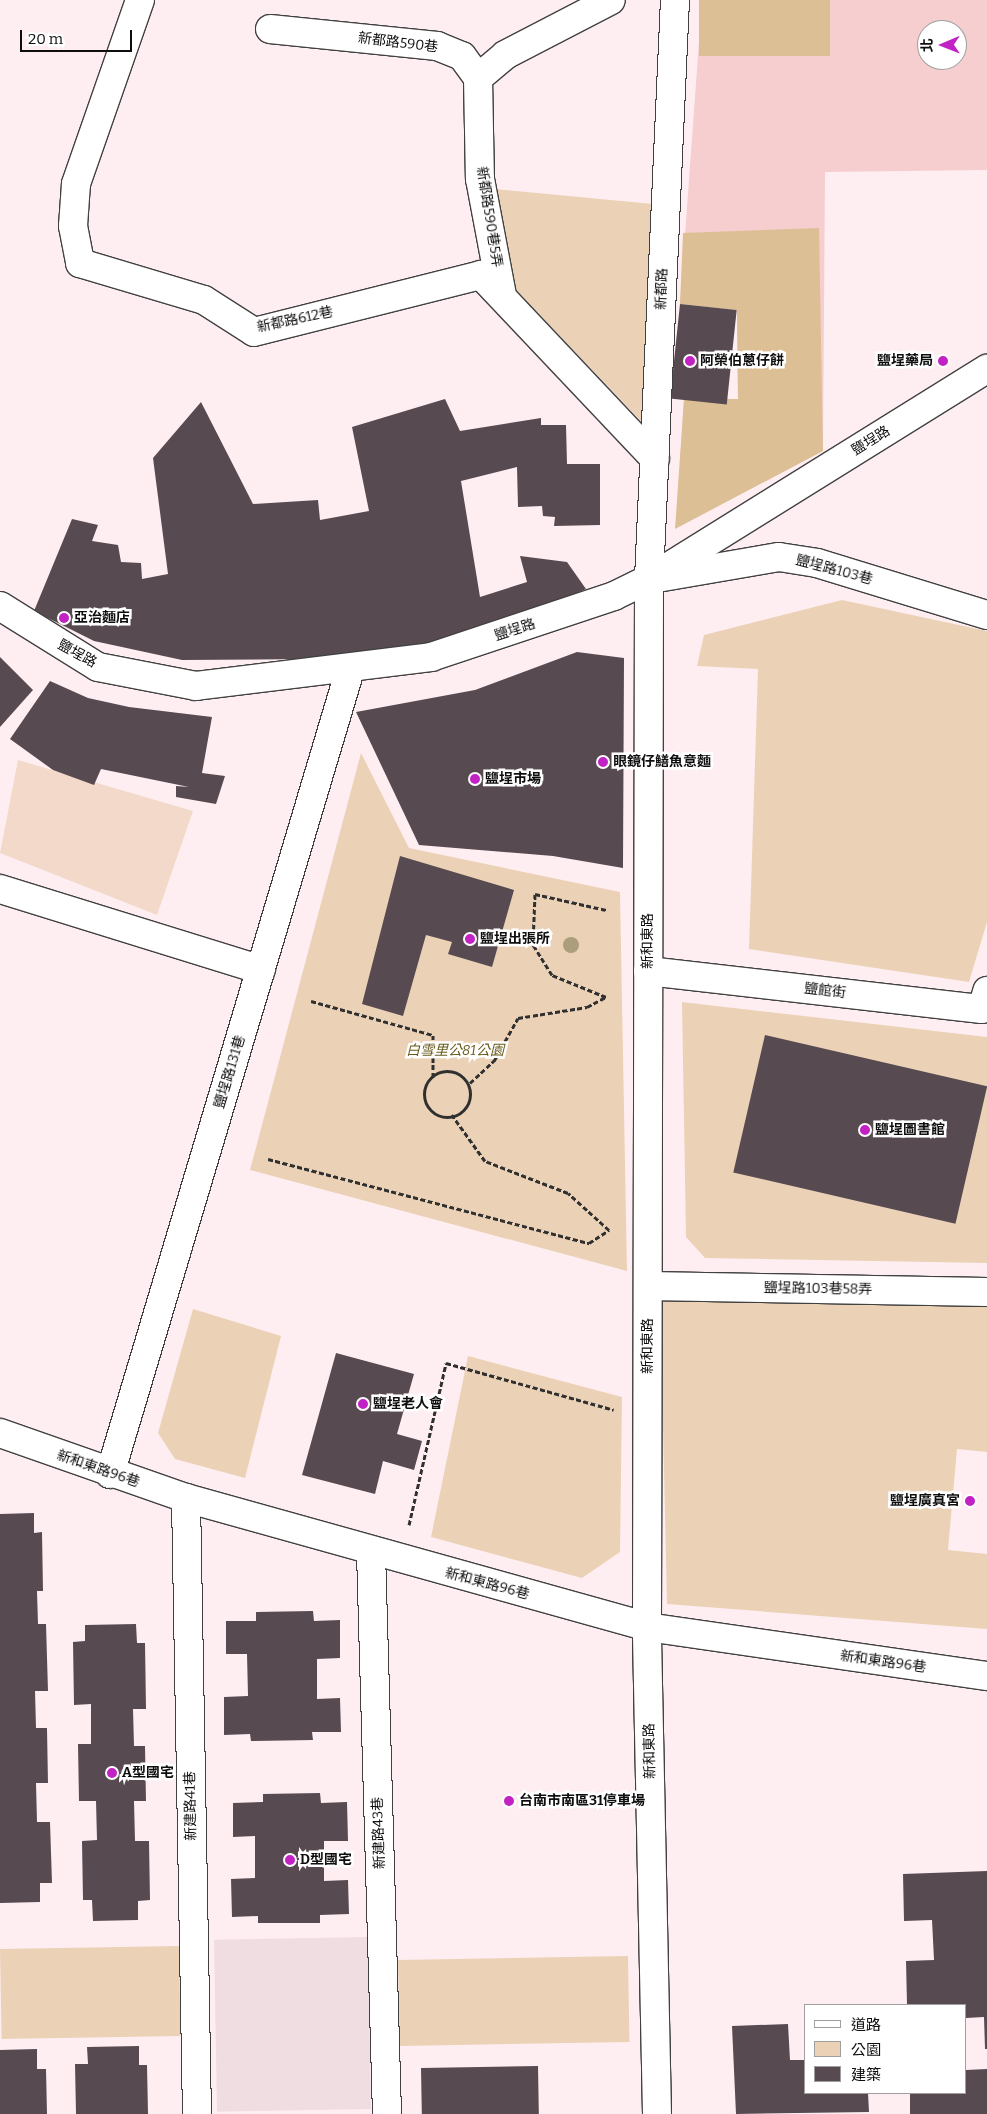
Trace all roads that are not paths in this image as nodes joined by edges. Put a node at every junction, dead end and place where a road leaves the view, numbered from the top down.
1 (140, 0) edge
2 (611, 0) edge
3 (675, 0) edge
4 (270, 29) dead end
5 (478, 78) junction
6 (502, 296) junction
7 (987, 370) edge
8 (655, 459) junction
9 (649, 579) junction
10 (0, 606) edge
11 (987, 615) edge
12 (350, 670) junction
13 (0, 889) edge
14 (261, 970) junction
15 (648, 970) junction
16 (987, 991) edge
17 (648, 1286) junction
18 (987, 1292) edge
19 (0, 1434) edge
20 (110, 1474) junction
21 (186, 1498) junction
22 (371, 1552) junction
23 (647, 1628) junction
24 (987, 1676) edge
25 (197, 2114) edge
26 (388, 2114) edge
27 (657, 2114) edge

1 - 6 street, 新都路612巷
2 - 5 street
3 - 8 street, 新都路
4 - 5 street, 新都路590巷
5 - 6 street, 新都路590巷5弄
6 - 8 street, 新都路612巷
7 - 9 street, 鹽埕路
8 - 9 street, 新都路
9 - 11 street, 鹽埕路103巷
9 - 12 street, 鹽埕路
9 - 15 street, 新和東路
10 - 12 street, 鹽埕路
12 - 14 street, 鹽埕路131巷
13 - 14 street
14 - 20 street, 鹽埕路131巷
15 - 16 street, 鹽館街
15 - 17 street, 新和東路
17 - 18 street, 鹽埕路103巷58弄
17 - 23 street, 新和東路
19 - 20 street, 新和東路96巷
20 - 21 street, 新和東路96巷
21 - 22 street, 新和東路96巷
21 - 25 street, 新建路41巷
22 - 23 street, 新和東路96巷
22 - 26 street, 新建路43巷
23 - 24 street, 新和東路96巷
23 - 27 street, 新和東路

